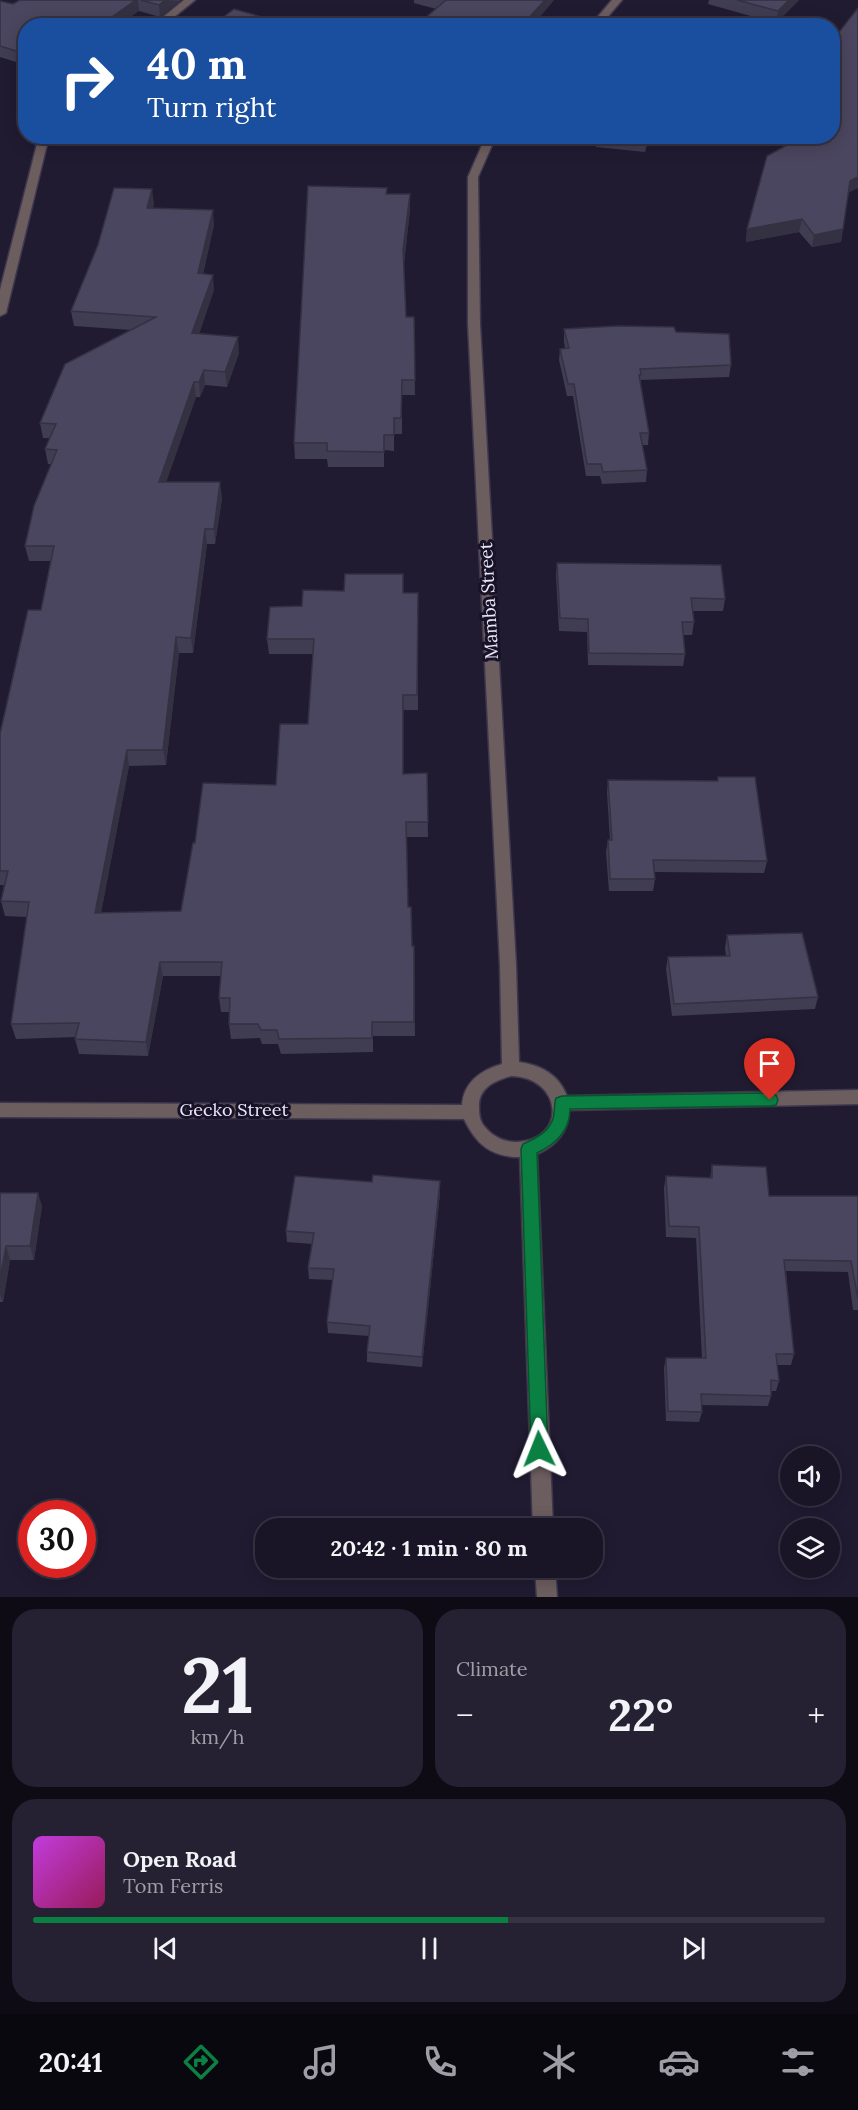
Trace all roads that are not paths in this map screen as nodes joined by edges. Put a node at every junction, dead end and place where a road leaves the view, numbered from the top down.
1 (190, 0) edge
2 (617, 0) edge
3 (166, 18) edge
4 (601, 18) edge
5 (42, 144) edge
6 (487, 144) edge
7 (0, 313) edge
8 (511, 1069) junction
9 (858, 1097) edge
10 (562, 1103) junction
11 (0, 1110) edge
12 (469, 1112) junction
13 (528, 1149) junction
14 (543, 1518) edge
15 (546, 1578) edge
16 (547, 1597) edge

1 - 3 street
2 - 4 street
5 - 7 street
6 - 8 street, Mamba Street
8 - 10 street
8 - 12 street
9 - 10 street
10 - 13 street
11 - 12 street, Gecko Street
12 - 13 street
13 - 14 street
15 - 16 street

